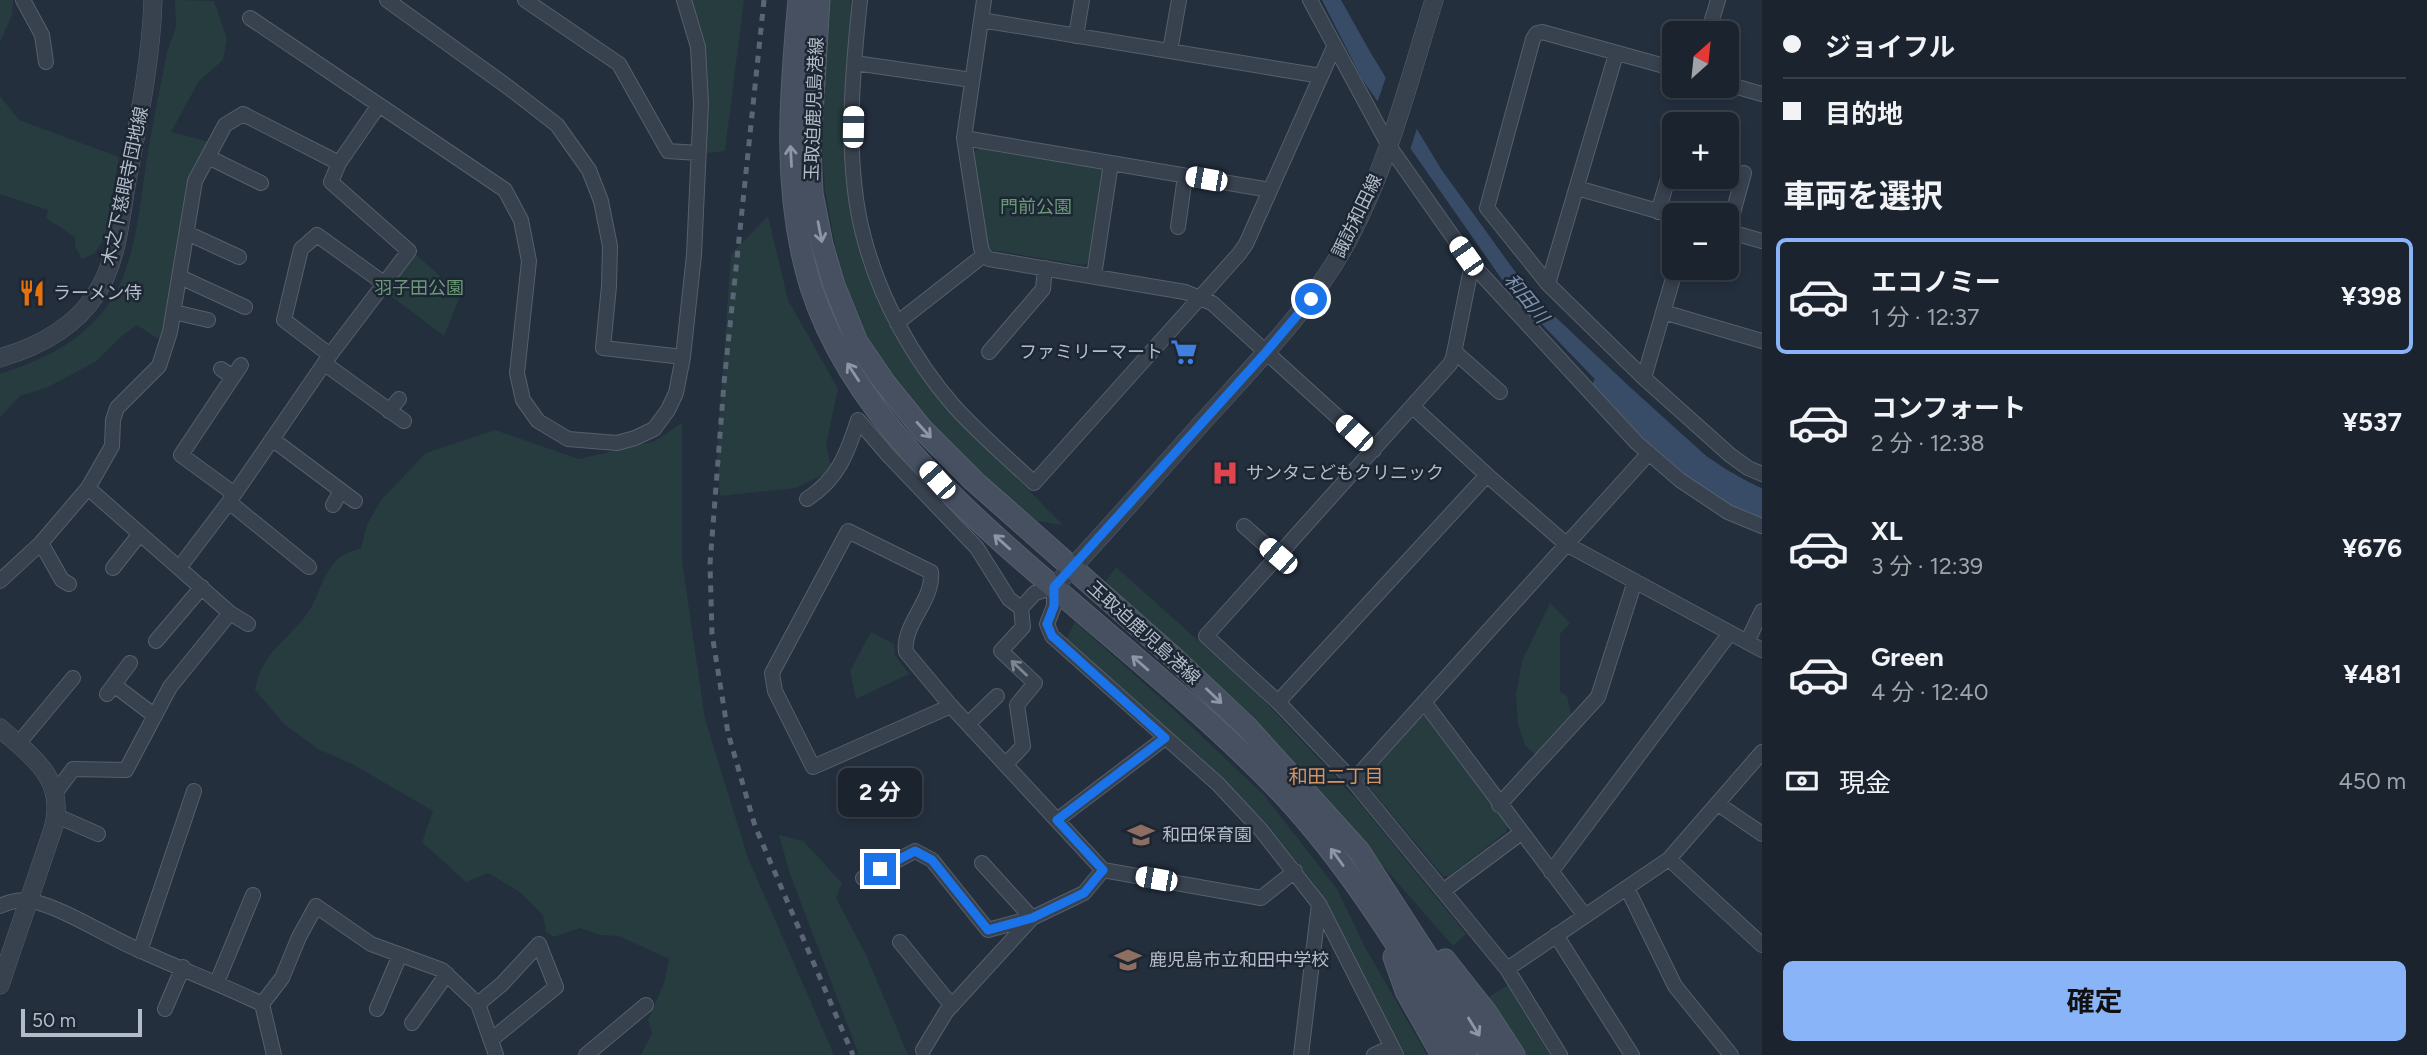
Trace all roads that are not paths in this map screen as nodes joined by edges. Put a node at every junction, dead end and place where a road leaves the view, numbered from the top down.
1 (23, 0) edge
2 (153, 0) edge
3 (387, 0) edge
4 (526, 0) edge
5 (684, 0) edge
6 (799, 0) edge
7 (819, 0) edge
8 (860, 0) edge
9 (984, 0) edge
10 (1082, 0) edge
11 (1179, 0) edge
12 (1310, 0) edge
13 (1434, 0) edge
14 (1718, 0) edge
15 (250, 18) dead end
16 (981, 20) junction
17 (1712, 21) edge
18 (1076, 36) junction
19 (1334, 47) junction
20 (1170, 51) junction
21 (1616, 54) junction
22 (46, 62) dead end
23 (855, 63) junction
24 (1662, 66) edge
25 (1321, 76) junction
26 (972, 80) junction
27 (1740, 88) edge
28 (1762, 94) edge
29 (379, 105) junction
30 (964, 138) junction
31 (1389, 146) junction
32 (698, 153) junction
33 (208, 157) junction
34 (339, 163) junction
35 (1111, 163) junction
36 (1744, 173) dead end
37 (1185, 176) junction
38 (261, 183) dead end
39 (1577, 188) junction
40 (1665, 189) edge
41 (1270, 190) junction
42 (1735, 203) edge
43 (1658, 212) junction
44 (1662, 213) edge
45 (1178, 227) dead end
46 (187, 233) junction
47 (1739, 234) edge
48 (1762, 241) edge
49 (984, 255) junction
50 (239, 257) dead end
51 (1472, 264) junction
52 (1045, 268) junction
53 (1094, 276) junction
54 (180, 277) junction
55 (1672, 280) edge
56 (385, 284) junction
57 (1548, 284) junction
58 (1201, 297) junction
59 (245, 307) dead end
60 (174, 312) junction
61 (1663, 312) junction
62 (208, 320) dead end
63 (897, 323) junction
64 (1762, 341) edge
65 (989, 352) dead end
66 (1266, 352) junction
67 (1455, 352) junction
68 (683, 357) junction
69 (0, 358) edge
70 (328, 359) junction
71 (232, 370) dead end
72 (1644, 378) junction
73 (1500, 392) dead end
74 (1413, 407) junction
75 (404, 421) dead end
76 (272, 439) junction
77 (1374, 450) junction
78 (1648, 453) junction
79 (1762, 474) edge
80 (1487, 475) junction
81 (88, 488) junction
82 (341, 491) junction
83 (231, 497) junction
84 (807, 499) dead end
85 (355, 501) dead end
86 (333, 505) dead end
87 (1244, 526) dead end
88 (1762, 526) edge
89 (139, 535) junction
90 (41, 543) junction
91 (1566, 544) junction
92 (1278, 556) junction
93 (309, 567) dead end
94 (113, 568) dead end
95 (179, 568) junction
96 (1072, 568) junction
97 (0, 581) edge
98 (1635, 582) junction
99 (69, 584) dead end
100 (202, 587) junction
101 (1054, 587) junction
102 (1021, 608) junction
103 (1762, 611) edge
104 (230, 612) junction
105 (248, 624) dead end
106 (1730, 633) junction
107 (156, 641) dead end
108 (1747, 642) junction
109 (1762, 650) edge
110 (130, 663) dead end
111 (73, 678) dead end
112 (997, 696) dead end
113 (1278, 702) junction
114 (1424, 702) junction
115 (951, 706) junction
116 (155, 716) junction
117 (968, 724) junction
118 (0, 728) edge
119 (1165, 738) junction
120 (18, 744) junction
121 (1762, 752) edge
122 (1006, 764) junction
123 (1353, 781) junction
124 (194, 791) dead end
125 (56, 792) junction
126 (1499, 804) junction
127 (1718, 804) junction
128 (57, 816) junction
129 (1057, 820) junction
130 (1521, 833) junction
131 (98, 834) dead end
132 (1762, 834) edge
133 (1359, 851) junction
134 (1669, 859) junction
135 (982, 863) dead end
136 (1103, 870) junction
137 (1295, 871) junction
138 (1551, 872) junction
139 (863, 878) dead end
140 (1627, 888) junction
141 (1443, 891) junction
142 (253, 895) dead end
143 (29, 901) junction
144 (1319, 904) junction
145 (0, 906) edge
146 (1377, 912) junction
147 (1585, 916) junction
148 (1032, 918) junction
149 (1556, 935) junction
150 (900, 942) dead end
151 (1762, 945) edge
152 (140, 951) junction
153 (400, 954) junction
154 (183, 967) junction
155 (1507, 969) junction
156 (447, 974) junction
157 (217, 982) junction
158 (0, 985) edge
159 (262, 1004) junction
160 (478, 1004) junction
161 (646, 1005) dead end
162 (952, 1006) junction
163 (165, 1009) dead end
164 (377, 1009) dead end
165 (412, 1023) dead end
166 (491, 1040) junction
167 (923, 1050) dead end
168 (1393, 1051) edge
169 (274, 1055) edge
170 (496, 1055) edge
171 (586, 1055) edge
172 (1301, 1055) edge
173 (1374, 1055) edge
174 (1442, 1055) edge
175 (1466, 1055) edge
176 (1492, 1055) edge
177 (1514, 1055) edge
178 (1560, 1055) edge
179 (1632, 1055) edge
180 (1731, 1055) edge

1 - 22 street
2 - 69 street, 木之下慈眼寺団地線
3 - 68 street
4 - 32 street
5 - 32 street
101 -> 6 main road, 玉取迫鹿児島港線
7 -> 96 main road, 玉取迫鹿児島港線
8 - 23 street
9 - 16 street
10 - 18 street
11 - 20 street
12 - 19 street
13 - 31 street, 諏訪和田線
14 - 17 street
15 - 29 street
16 - 18 street
16 - 26 street
18 - 20 street
19 - 25 street
19 - 31 street
20 - 25 street
21 - 24 street
21 - 39 street
21 - 57 street
23 - 26 street
23 - 63 street
25 - 41 street
26 - 30 street
27 - 28 street
29 - 34 street
29 - 68 street
30 - 35 street
30 - 49 street
31 - 51 street
31 - 66 street, 諏訪和田線
32 - 68 street
33 - 34 street
33 - 38 street
33 - 46 street
34 - 56 street
35 - 37 street
35 - 53 street
36 - 42 street
37 - 41 street
37 - 45 street
39 - 43 street
39 - 57 street
40 - 43 street
41 - 58 street
43 - 44 street
46 - 50 street
46 - 54 street
47 - 48 street
49 - 52 street
49 - 63 street
51 - 67 street
51 - 78 street
52 - 53 street
52 - 65 street
53 - 58 street
54 - 59 street
54 - 60 street
55 - 61 street
56 - 70 street
56 - 70 street
57 - 72 street
58 - 63 street
58 - 66 street
60 - 62 street
60 - 81 street
61 - 64 street
61 - 72 street
66 - 77 street
66 - 96 street, 諏訪和田線
67 - 73 street
67 - 74 street
70 - 75 street
70 - 76 street
71 - 83 street
72 - 79 street
74 - 77 street
74 - 80 street
76 - 82 street
76 - 83 street
77 - 92 street
78 - 88 street
78 - 91 street
80 - 91 street
80 - 113 street
81 - 89 street
81 - 90 street
82 - 85 street
82 - 86 street
83 - 93 street
83 - 95 street
84 - 102 street
87 - 92 street
89 - 94 street
89 - 95 street
90 - 97 street
90 - 99 street
91 - 98 street
91 - 114 street
92 - 113 street
95 - 100 street
96 - 101 street, 諏訪和田線
96 -> 133 main road, 玉取迫鹿児島港線
98 - 106 street
98 - 126 street
100 - 104 street
100 - 107 street
101 - 102 street
101 - 119 street
146 -> 101 main road, 玉取迫鹿児島港線
122 -> 102 street
103 - 108 street
104 - 105 street
104 - 116 street
106 - 108 street
106 - 138 street
108 - 109 street
110 - 116 street
111 - 120 street
112 - 117 street
113 - 123 street
114 - 123 street
114 - 126 street
115 - 115 street
115 - 117 street
116 - 125 street
117 - 122 street
118 - 120 street
119 - 129 street
119 - 137 street
120 - 125 street
121 - 127 street
122 - 129 street
123 - 141 street
124 - 152 street
125 - 128 street
126 - 130 street
127 - 132 street
127 - 134 street
128 - 131 street
128 - 143 street
129 - 136 street
130 - 138 street
130 - 141 street
133 -> 176 main road, 玉取迫鹿児島港線
133 - 177 main road
134 - 140 street
134 - 151 street
135 - 148 street
136 - 137 street
136 - 148 street
137 - 144 street
138 - 147 street
139 - 148 street
140 - 147 street
140 - 180 street
141 - 155 street
142 - 157 street
143 - 145 street
143 - 152 street
143 - 158 street
144 - 168 street
144 - 172 street
146 - 174 main road
146 - 175 main road, 玉取迫鹿児島港線
147 - 149 street
148 - 162 street
149 - 155 street
149 - 179 street
150 - 162 street
152 - 154 street
153 - 156 street
153 - 159 street
153 - 164 street
154 - 157 street
154 - 163 street
155 - 178 street
156 - 160 street
156 - 165 street
157 - 159 street
159 - 169 street
160 - 166 street
160 - 166 street
161 - 171 street
162 - 167 street
166 - 170 street
168 - 173 street

